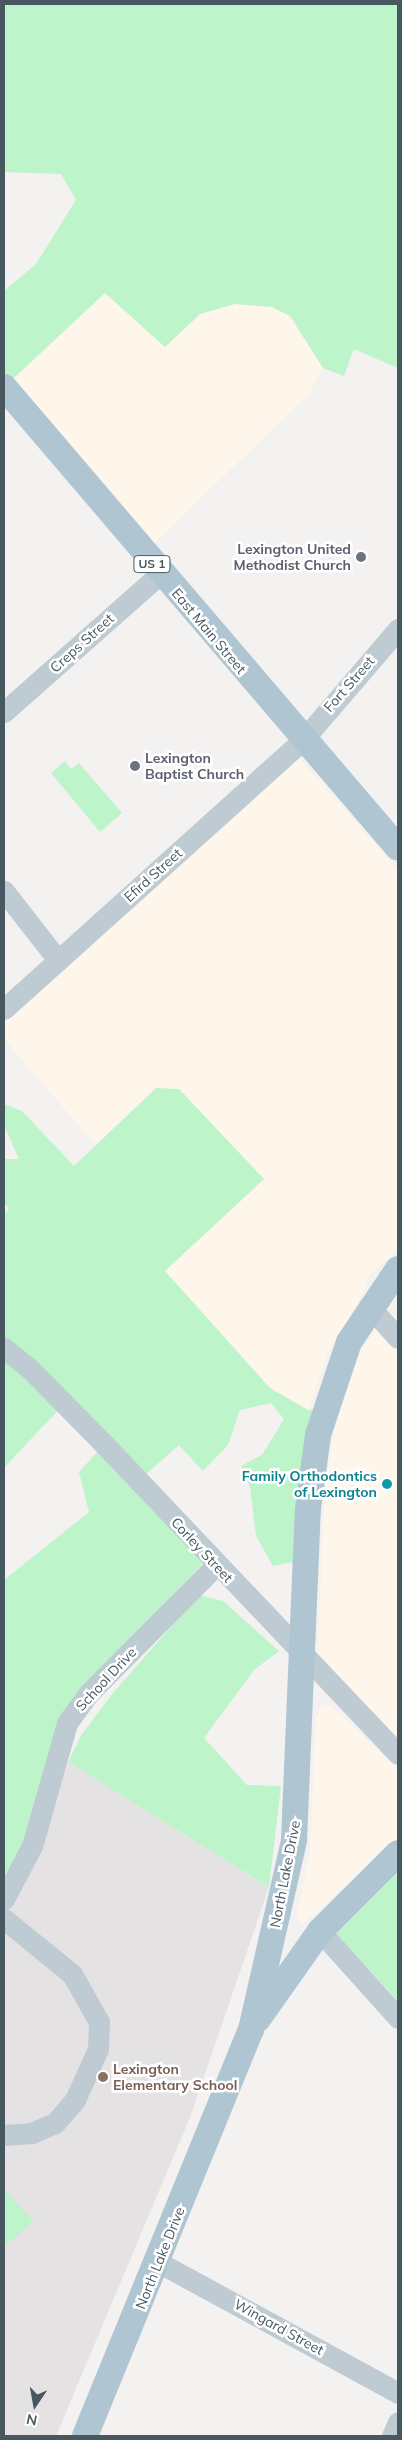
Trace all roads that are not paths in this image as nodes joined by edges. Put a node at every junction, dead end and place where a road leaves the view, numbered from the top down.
1 (5, 390) edge
2 (160, 574) junction
3 (398, 629) edge
4 (4, 712) edge
5 (302, 741) junction
6 (396, 841) edge
7 (4, 891) edge
8 (58, 960) junction
9 (4, 1009) edge
10 (398, 1268) edge
11 (370, 1306) junction
12 (398, 1338) edge
13 (4, 1348) edge
14 (216, 1565) junction
15 (304, 1658) junction
16 (398, 1754) edge
17 (398, 1853) edge
18 (4, 1899) edge
19 (4, 1918) edge
20 (320, 1931) junction
21 (398, 2018) edge
22 (251, 2030) junction
23 (4, 2135) edge
24 (158, 2262) junction
25 (398, 2393) edge
26 (398, 2422) edge
27 (85, 2436) edge
28 (392, 2436) edge

1 - 2 main road, East Main Street / US 1
2 - 4 street, Creps Street
2 - 5 main road, East Main Street / US 1
3 - 5 street, Fort Street
5 - 6 main road, East Main Street / US 1
5 - 8 street, Efird Street
7 - 8 street
8 - 9 street, Efird Street
10 - 11 main road, North Lake Drive
11 - 12 street
11 - 15 main road, North Lake Drive
13 - 14 street, Corley Street
14 - 15 street, Corley Street
14 - 18 street, School Drive
15 - 16 street, Corley Street
15 - 22 main road, North Lake Drive
17 - 20 main road
19 - 23 street
20 - 21 street
20 - 22 main road
22 - 24 main road, North Lake Drive
24 - 25 street, Wingard Street
24 - 27 main road, North Lake Drive
26 - 28 street

